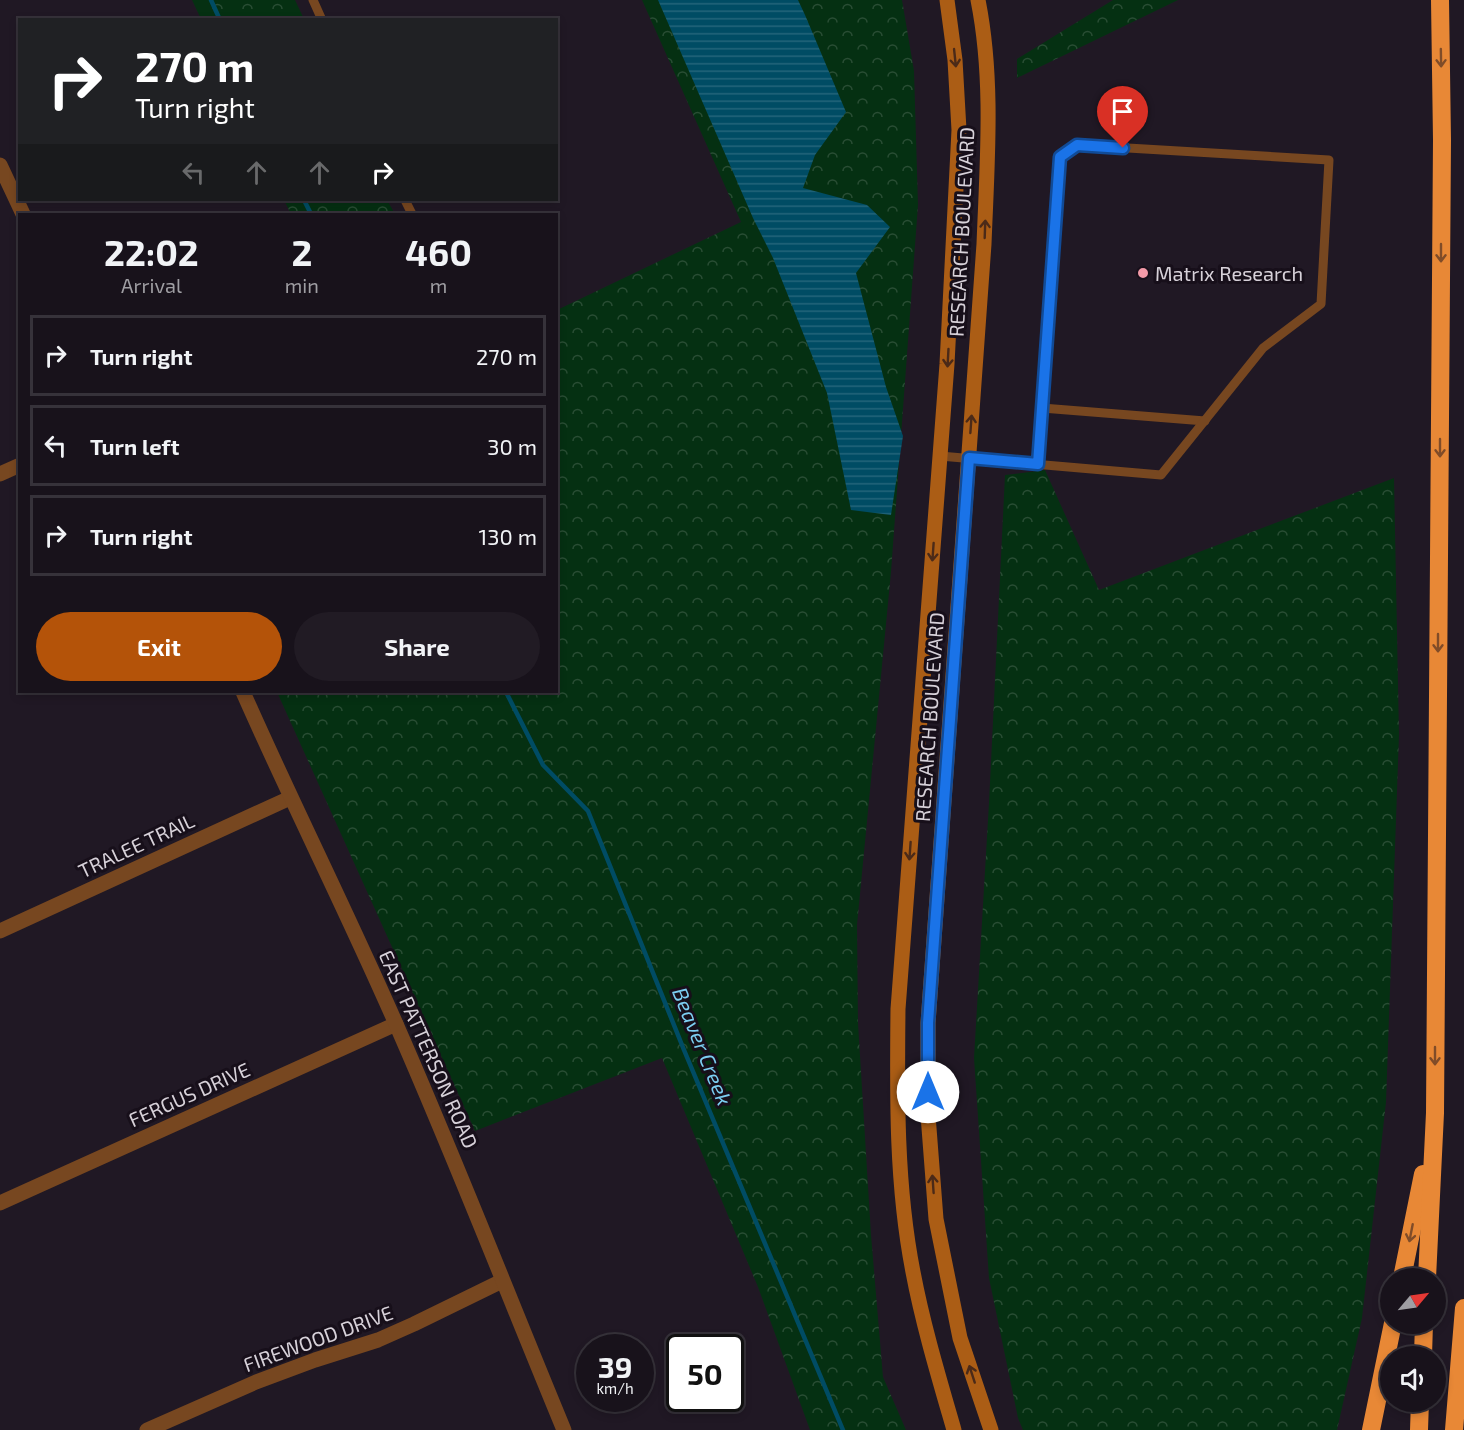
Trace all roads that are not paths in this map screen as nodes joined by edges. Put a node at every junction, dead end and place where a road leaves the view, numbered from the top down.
1 (314, 0) edge
2 (947, 0) edge
3 (978, 0) edge
4 (1440, 0) edge
5 (321, 18) edge
6 (0, 165) edge
7 (23, 213) edge
8 (1042, 408) junction
9 (1205, 421) junction
10 (940, 456) junction
11 (969, 458) junction
12 (1038, 464) junction
13 (18, 466) edge
14 (0, 474) edge
15 (243, 693) edge
16 (290, 798) junction
17 (0, 931) edge
18 (396, 1024) junction
19 (1435, 1113) junction
20 (0, 1203) edge
21 (1404, 1268) edge
22 (1427, 1268) edge
23 (502, 1281) junction
24 (1464, 1308) edge
25 (1391, 1334) edge
26 (1420, 1412) edge
27 (147, 1430) edge
28 (564, 1430) edge
29 (954, 1430) edge
30 (991, 1430) edge
31 (1371, 1430) edge
32 (1419, 1430) edge
33 (1454, 1430) edge

1 - 5 lane
2 -> 10 main road, RESEARCH BOULEVARD
11 -> 3 main road, RESEARCH BOULEVARD
4 -> 19 highway
6 - 7 street
8 - 9 lane
8 - 9 lane
8 - 12 lane
9 - 12 lane
10 - 11 lane
10 -> 29 main road, RESEARCH BOULEVARD
11 - 12 lane
30 -> 11 main road, RESEARCH BOULEVARD
13 - 14 street
15 - 16 street, EAST PATTERSON ROAD
16 - 17 street, TRALEE TRAIL
16 - 18 street, EAST PATTERSON ROAD
18 - 20 street, FERGUS DRIVE
18 - 23 street, EAST PATTERSON ROAD
19 -> 21 highway
19 - 22 highway
23 - 27 street, FIREWOOD DRIVE
23 - 28 street, EAST PATTERSON ROAD
24 - 33 highway
25 - 31 highway
26 - 32 highway

